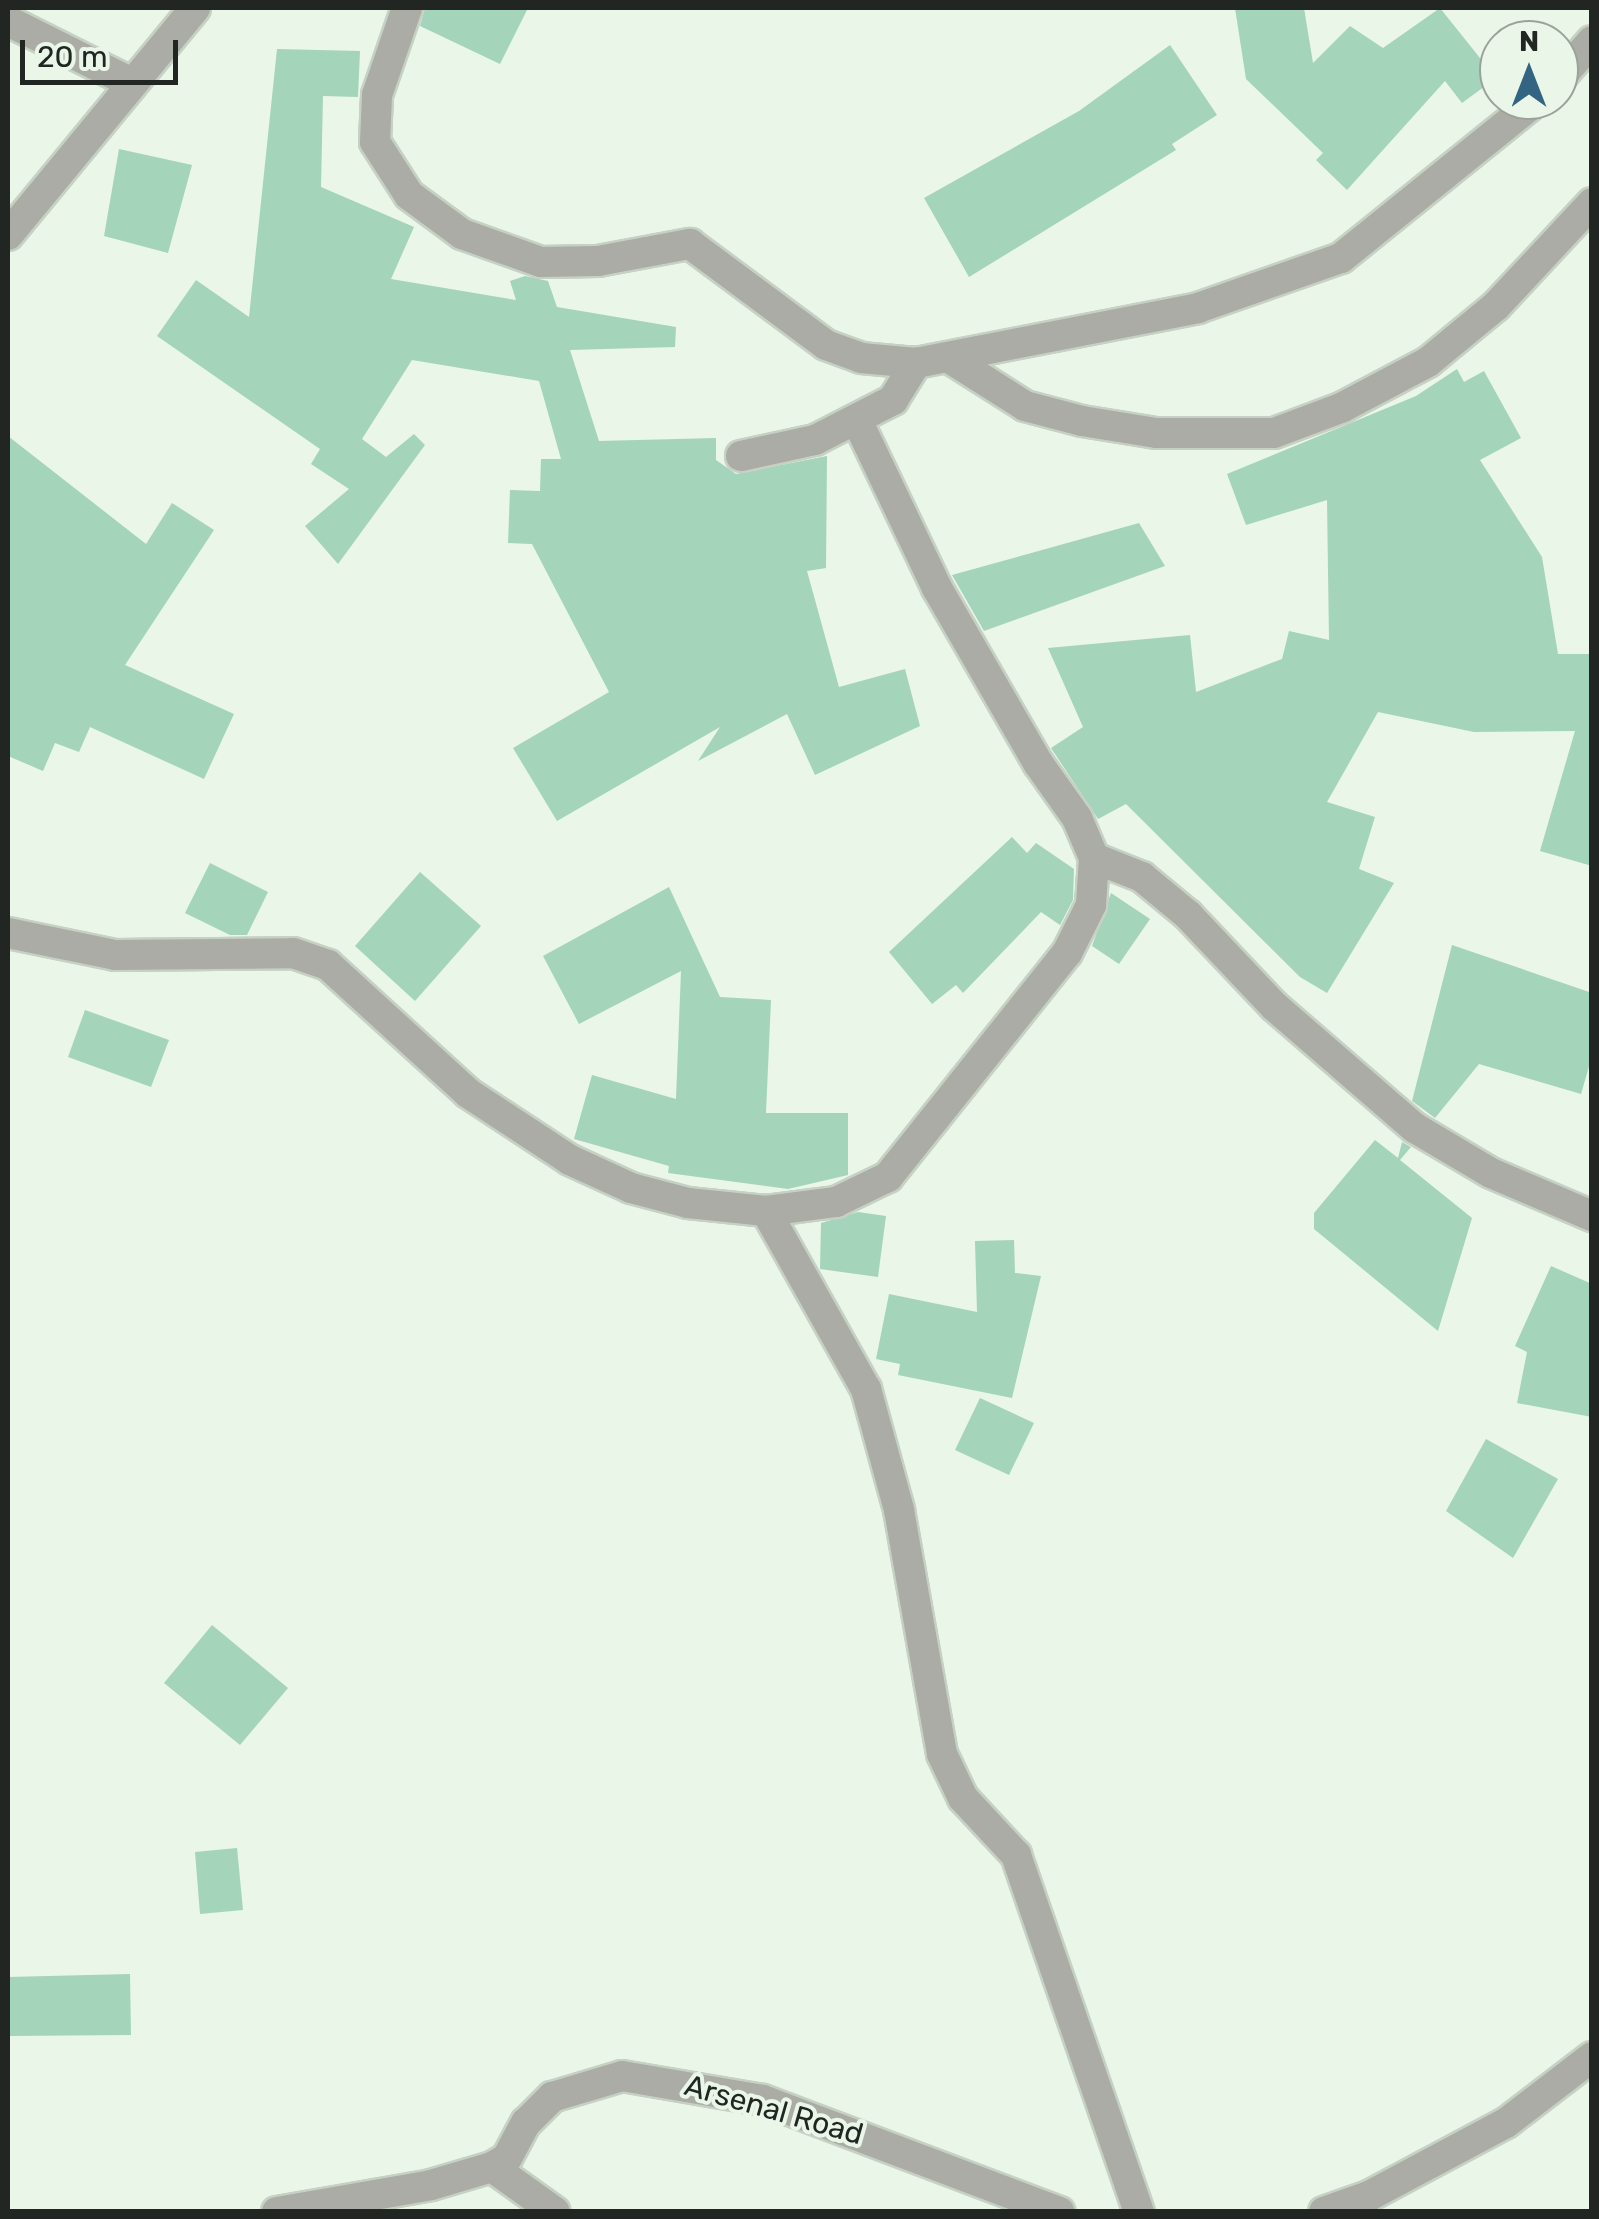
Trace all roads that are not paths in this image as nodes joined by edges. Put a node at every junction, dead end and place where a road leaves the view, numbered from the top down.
1 (195, 8) edge
2 (407, 8) edge
3 (8, 21) edge
4 (132, 83) junction
5 (1512, 120) edge
6 (1592, 203) edge
7 (8, 236) edge
8 (951, 359) junction
9 (916, 363) junction
10 (857, 420) junction
11 (741, 456) dead end
12 (1094, 858) junction
13 (8, 933) edge
14 (766, 1211) junction
15 (1592, 1216) edge
16 (1592, 2057) edge
17 (492, 2167) junction
18 (277, 2212) edge
19 (555, 2212) edge
20 (1060, 2212) edge
21 (1140, 2212) edge
22 (1324, 2212) edge

1 - 4 street
2 - 9 street
3 - 4 street
4 - 7 street
5 - 8 street
6 - 8 street
8 - 9 street
9 - 10 street
10 - 11 street
10 - 12 street
12 - 14 street
12 - 15 street
13 - 14 street
14 - 21 street
16 - 22 street
17 - 18 street
17 - 19 street
17 - 20 street, Arsenal Road

